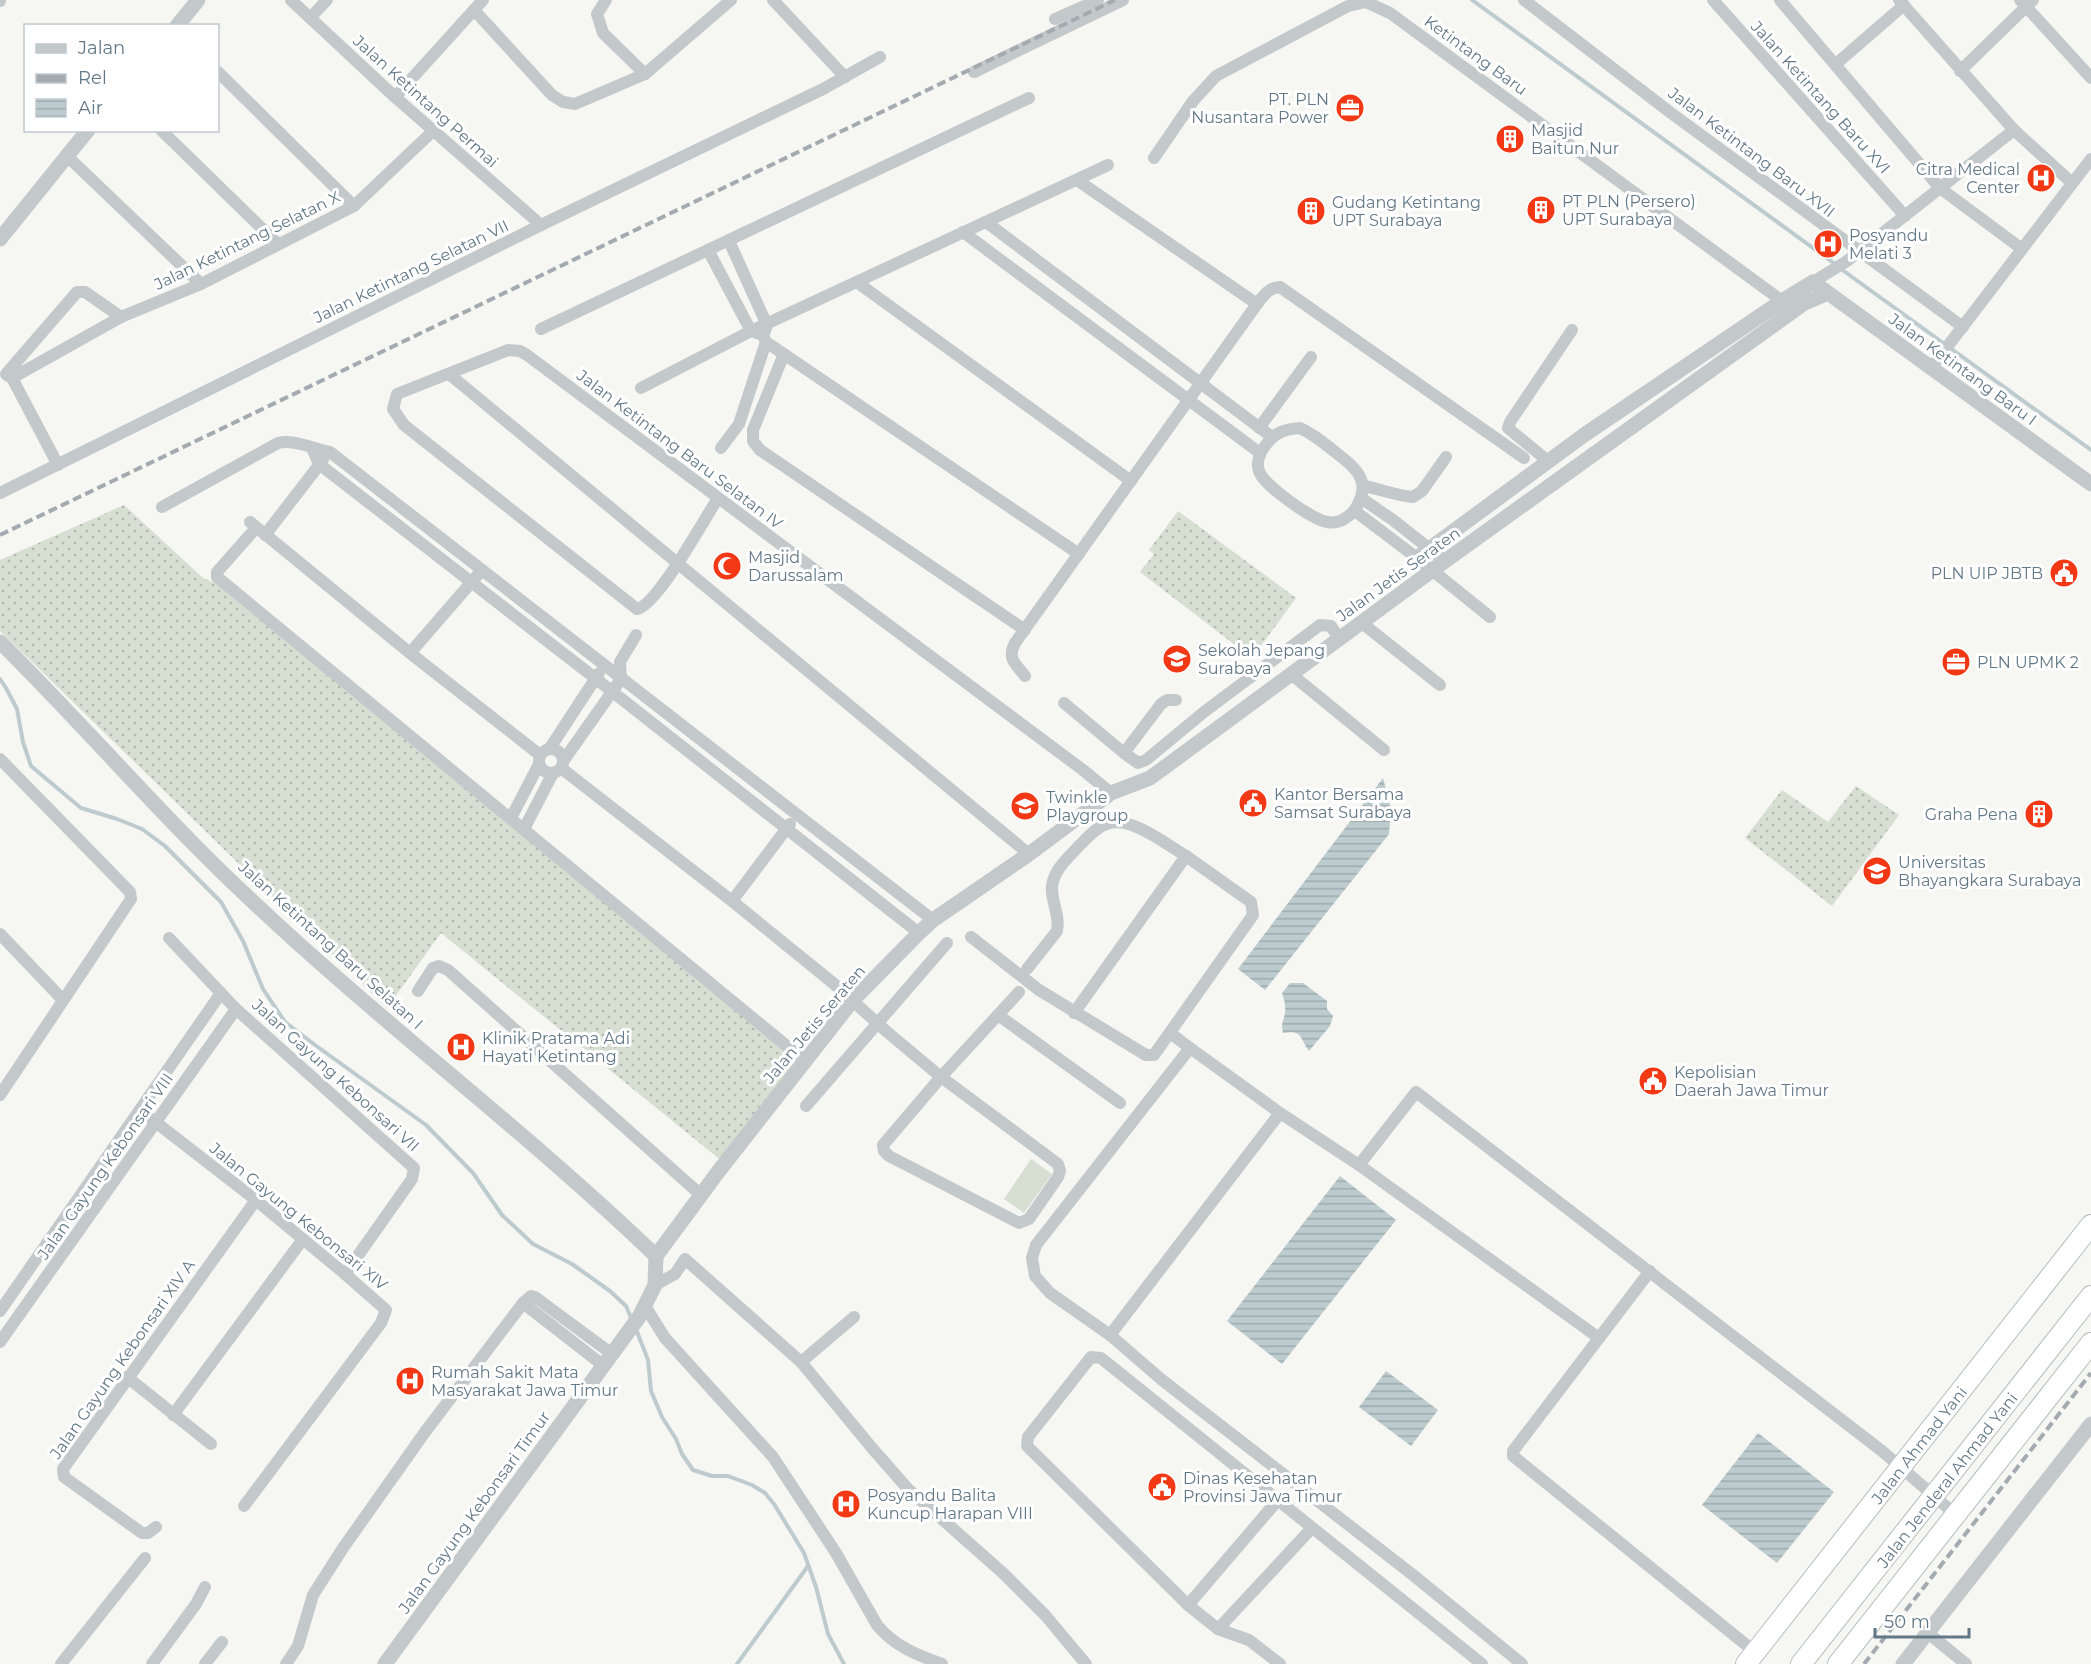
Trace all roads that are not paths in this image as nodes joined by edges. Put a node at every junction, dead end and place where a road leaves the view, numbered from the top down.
1 (198, 0) edge
2 (291, 0) edge
3 (327, 0) edge
4 (483, 0) edge
5 (606, 0) edge
6 (731, 0) edge
7 (773, 0) edge
8 (1098, 0) edge
9 (1123, 0) edge
10 (1524, 0) edge
11 (1713, 0) edge
12 (1780, 0) edge
13 (2026, 2) edge
14 (1902, 3) edge
15 (474, 10) junction
16 (310, 18) junction
17 (1055, 19) dead end
18 (179, 24) edge
19 (880, 57) dead end
20 (1836, 64) junction
21 (1960, 71) junction
22 (974, 72) dead end
23 (219, 73) edge
24 (645, 74) junction
25 (845, 77) junction
26 (2091, 78) edge
27 (394, 97) junction
28 (1029, 98) dead end
29 (2014, 130) junction
30 (433, 131) junction
31 (86, 132) edge
32 (163, 132) edge
33 (67, 156) junction
34 (1154, 158) dead end
35 (2091, 159) edge
36 (1108, 165) dead end
37 (1077, 180) junction
38 (2072, 183) junction
39 (1940, 188) junction
40 (354, 206) junction
41 (1905, 216) junction
42 (986, 222) junction
43 (541, 225) junction
44 (963, 232) junction
45 (0, 239) edge
46 (729, 242) junction
47 (278, 244) junction
48 (2022, 249) junction
49 (708, 250) junction
50 (1859, 252) junction
51 (1817, 279) junction
52 (858, 283) junction
53 (201, 284) junction
54 (1828, 292) junction
55 (1782, 301) junction
56 (1257, 304) junction
57 (121, 317) junction
58 (542, 329) dead end
59 (1572, 330) dead end
60 (1959, 332) junction
61 (762, 333) junction
62 (784, 354) junction
63 (1311, 357) dead end
64 (1931, 368) junction
65 (6, 374) edge
66 (449, 374) junction
67 (1200, 383) junction
68 (641, 388) dead end
69 (1188, 400) junction
70 (1259, 428) junction
71 (1272, 437) junction
72 (312, 448) junction
73 (721, 448) dead end
74 (330, 452) junction
75 (1260, 453) junction
76 (1446, 457) dead end
77 (1524, 458) dead end
78 (1549, 462) junction
79 (319, 464) junction
80 (58, 465) junction
81 (1131, 481) junction
82 (2091, 484) edge
83 (1363, 492) junction
84 (0, 493) edge
85 (718, 498) junction
86 (162, 507) dead end
87 (1355, 511) junction
88 (257, 528) junction
89 (1424, 553) junction
90 (1079, 554) junction
91 (678, 563) junction
92 (1439, 566) junction
93 (482, 570) junction
94 (471, 583) junction
95 (1490, 618) dead end
96 (1362, 623) junction
97 (1025, 630) junction
98 (636, 635) dead end
99 (1339, 639) junction
100 (0, 642) edge
101 (410, 653) junction
102 (620, 662) junction
103 (604, 666) junction
104 (1291, 674) junction
105 (1024, 676) dead end
106 (595, 678) junction
107 (621, 679) junction
108 (1440, 685) dead end
109 (612, 691) junction
110 (1176, 700) dead end
111 (1064, 703) dead end
112 (1384, 750) dead end
113 (1124, 753) junction
114 (543, 756) junction
115 (0, 759) edge
116 (559, 767) junction
117 (1111, 793) junction
118 (797, 816) junction
119 (511, 818) junction
120 (786, 828) junction
121 (524, 829) junction
122 (1029, 854) junction
123 (1186, 856) junction
124 (732, 901) junction
125 (933, 920) junction
126 (919, 933) junction
127 (0, 934) edge
128 (971, 937) dead end
129 (168, 938) dead end
130 (947, 943) dead end
131 (1027, 969) dead end
132 (418, 992) dead end
133 (1019, 992) dead end
134 (221, 993) junction
135 (63, 1000) junction
136 (853, 1000) junction
137 (236, 1008) junction
138 (1074, 1013) junction
139 (998, 1016) junction
140 (878, 1023) junction
141 (1170, 1033) junction
142 (1191, 1048) junction
143 (805, 1060) junction
144 (941, 1077) junction
145 (2, 1088) edge
146 (1120, 1103) dead end
147 (806, 1106) dead end
148 (140, 1110) junction
149 (1280, 1113) junction
150 (156, 1122) junction
151 (1359, 1165) junction
152 (701, 1195) junction
153 (256, 1200) junction
154 (2091, 1225) edge
155 (303, 1239) junction
156 (656, 1256) junction
157 (1650, 1271) junction
158 (345, 1274) junction
159 (655, 1285) junction
160 (2091, 1296) edge
161 (0, 1311) edge
162 (642, 1311) junction
163 (854, 1317) dead end
164 (1110, 1335) junction
165 (1599, 1338) junction
166 (0, 1342) edge
167 (2091, 1343) edge
168 (608, 1360) junction
169 (801, 1362) junction
170 (127, 1377) junction
171 (173, 1414) junction
172 (2091, 1424) edge
173 (211, 1444) dead end
174 (1901, 1467) junction
175 (1932, 1495) junction
176 (1277, 1501) junction
177 (244, 1506) dead end
178 (1956, 1515) junction
179 (156, 1527) dead end
180 (1311, 1528) junction
181 (145, 1558) dead end
182 (205, 1587) dead end
183 (1188, 1605) junction
184 (1218, 1629) junction
185 (1928, 1633) junction
186 (222, 1642) dead end
187 (1751, 1658) edge
188 (61, 1664) edge
189 (152, 1664) edge
190 (205, 1664) edge
191 (286, 1664) edge
192 (385, 1664) edge
193 (942, 1664) edge
194 (1086, 1664) edge
195 (1280, 1664) edge
196 (1482, 1664) edge
197 (1522, 1664) edge
198 (1802, 1664) edge
199 (1838, 1664) edge
200 (1903, 1664) edge
201 (1966, 1664) edge

1 - 18 street
2 - 16 street, Jalan Ketintang Permai
3 - 16 street
4 - 15 street
5 - 24 street
6 - 24 street
7 - 25 street
8 - 17 street
9 - 22 street
10 - 50 street, Jalan Ketintang Baru XVII
11 - 41 street, Jalan Ketintang Baru XVI
12 - 20 street
13 - 21 street
13 - 26 street
14 - 20 street
14 - 21 street
15 - 24 street
15 - 27 street
16 - 27 street, Jalan Ketintang Permai
19 - 25 street, Jalan Ketintang Selatan VII
20 - 39 street
21 - 29 street
23 - 40 street
25 - 43 street, Jalan Ketintang Selatan VII
27 - 30 street, Jalan Ketintang Permai
28 - 46 street
29 - 38 street
29 - 39 street, Jalan Jetis Seraten
30 - 40 street, Jalan Ketintang Selatan X
30 - 43 street, Jalan Ketintang Permai
31 - 33 street
32 - 47 street
33 - 45 street
33 - 53 street
34 - 55 street, Ketintang Baru
35 - 38 street
36 - 37 street
37 - 42 street
37 - 56 street
38 - 48 street
39 - 41 street, Jalan Jetis Seraten
39 - 48 street
40 - 47 street, Jalan Ketintang Selatan X
41 - 50 street, Jalan Jetis Seraten
42 - 44 street
42 - 67 street
43 - 80 street, Jalan Ketintang Selatan VII
44 - 52 street
44 - 69 street
46 - 49 street
46 - 61 street
47 - 53 street, Jalan Ketintang Selatan X
48 - 60 street
49 - 58 street
49 - 61 street
50 - 51 street, Jalan Jetis Seraten
50 - 60 street, Jalan Ketintang Baru XVII
51 - 54 street, Jalan Ketintang Baru I
51 - 55 street, Jalan Jetis Seraten
52 - 61 street
52 - 81 street
53 - 57 street, Jalan Ketintang Selatan X
54 - 64 street, Jalan Ketintang Baru I
54 - 92 street, Jalan Jetis Seraten
55 - 78 street, Jalan Jetis Seraten
56 - 67 street
56 - 77 street
57 - 65 street, Jalan Ketintang Selatan X
57 - 65 street
59 - 78 street
60 - 64 street
61 - 62 street
61 - 68 street
61 - 73 street
62 - 90 street
62 - 97 street
63 - 70 street
64 - 82 street, Jalan Ketintang Baru I
65 - 80 street
66 - 85 street, Jalan Ketintang Baru Selatan IV
66 - 91 street
66 - 91 street, Jalan Ketintang Baru Selatan IV
67 - 69 street
67 - 70 street
69 - 75 street
69 - 81 street
70 - 71 street
71 - 75 street
71 - 83 street
72 - 74 street
72 - 79 street
72 - 86 street
74 - 79 street
74 - 93 street
75 - 87 street
76 - 83 street
78 - 89 street, Jalan Jetis Seraten
79 - 88 street
79 - 94 street
80 - 84 street, Jalan Ketintang Selatan VII
81 - 90 street
83 - 87 street
83 - 89 street
85 - 91 street
85 - 117 street, Jalan Ketintang Baru Selatan IV
87 - 89 street
88 - 101 street
88 - 119 street
89 - 92 street
90 - 97 street
91 - 122 street
92 - 95 street
92 - 96 street, Jalan Jetis Seraten
93 - 94 street
93 - 103 street
94 - 101 street
94 - 106 street
96 - 99 street, Jalan Jetis Seraten
96 - 108 street
97 - 105 street
98 - 102 street
99 - 104 street, Jalan Jetis Seraten
99 - 113 street
100 - 156 street, Jalan Ketintang Baru Selatan I
101 - 114 street
102 - 103 street
102 - 107 street
103 - 106 street
103 - 107 street
104 - 112 street
104 - 117 street, Jalan Jetis Seraten
106 - 109 street
106 - 114 street
107 - 109 street
107 - 118 street
109 - 116 street
109 - 120 street
110 - 113 street
111 - 113 street
114 - 116 street
114 - 116 street
114 - 119 street
115 - 135 street
116 - 121 street
116 - 124 street
117 - 122 street, Jalan Jetis Seraten
118 - 120 street
118 - 125 street
119 - 121 street
120 - 124 street
120 - 126 street
121 - 143 street
122 - 125 street, Jalan Jetis Seraten
123 - 131 street
123 - 138 street
123 - 141 street
124 - 136 street
125 - 126 street, Jalan Jetis Seraten
126 - 136 street, Jalan Jetis Seraten
127 - 135 street
128 - 138 street
129 - 134 street, Jalan Gayung Kebonsari VII
130 - 140 street
132 - 152 street
133 - 139 street
134 - 137 street, Jalan Gayung Kebonsari VII
134 - 148 street, Jalan Gayung Kebonsari VIII
135 - 145 street
136 - 140 street
136 - 143 street, Jalan Jetis Seraten
137 - 150 street, Jalan Gayung Kebonsari VIII
137 - 158 street, Jalan Gayung Kebonsari VII
138 - 141 street
139 - 144 street
139 - 146 street
140 - 144 street
140 - 147 street
141 - 142 street
142 - 149 street
142 - 164 street
143 - 152 street, Jalan Jetis Seraten
144 - 144 street
148 - 150 street, Jalan Gayung Kebonsari XIV
148 - 161 street, Jalan Gayung Kebonsari VIII
149 - 151 street
149 - 164 street
150 - 153 street, Jalan Gayung Kebonsari XIV
150 - 166 street, Jalan Gayung Kebonsari VIII
151 - 157 street
151 - 165 street
152 - 156 street, Jalan Jetis Seraten
153 - 155 street, Jalan Gayung Kebonsari XIV
153 - 170 street, Jalan Gayung Kebonsari XIV A
154 - 174 highway, Jalan Ahmad Yani
155 - 158 street, Jalan Gayung Kebonsari XIV
155 - 171 street
156 - 159 street, Jalan Gayung Kebonsari Timur
157 - 165 street
157 - 174 street
158 - 177 street, Jalan Gayung Kebonsari XIV
159 - 162 street, Jalan Gayung Kebonsari Timur
159 - 169 street
160 - 175 highway, Jalan Jenderal Ahmad Yani
162 - 168 street, Jalan Gayung Kebonsari Timur
162 - 193 street
163 - 169 street
164 - 197 street
165 - 187 street
167 - 178 highway, Jalan Jenderal Ahmad Yani
168 - 191 street
168 - 192 street, Jalan Gayung Kebonsari Timur
169 - 194 street
170 - 171 street
170 - 179 street, Jalan Gayung Kebonsari XIV A
171 - 173 street
172 - 185 street
174 - 175 street
174 - 187 highway, Jalan Ahmad Yani
175 - 178 street
175 - 198 highway, Jalan Jenderal Ahmad Yani
176 - 180 street
176 - 183 street
176 - 183 street
178 - 199 highway, Jalan Jenderal Ahmad Yani
180 - 184 street
180 - 196 street
181 - 188 street
182 - 189 street
183 - 184 street
184 - 195 street
185 - 200 street
185 - 201 street
186 - 190 street

